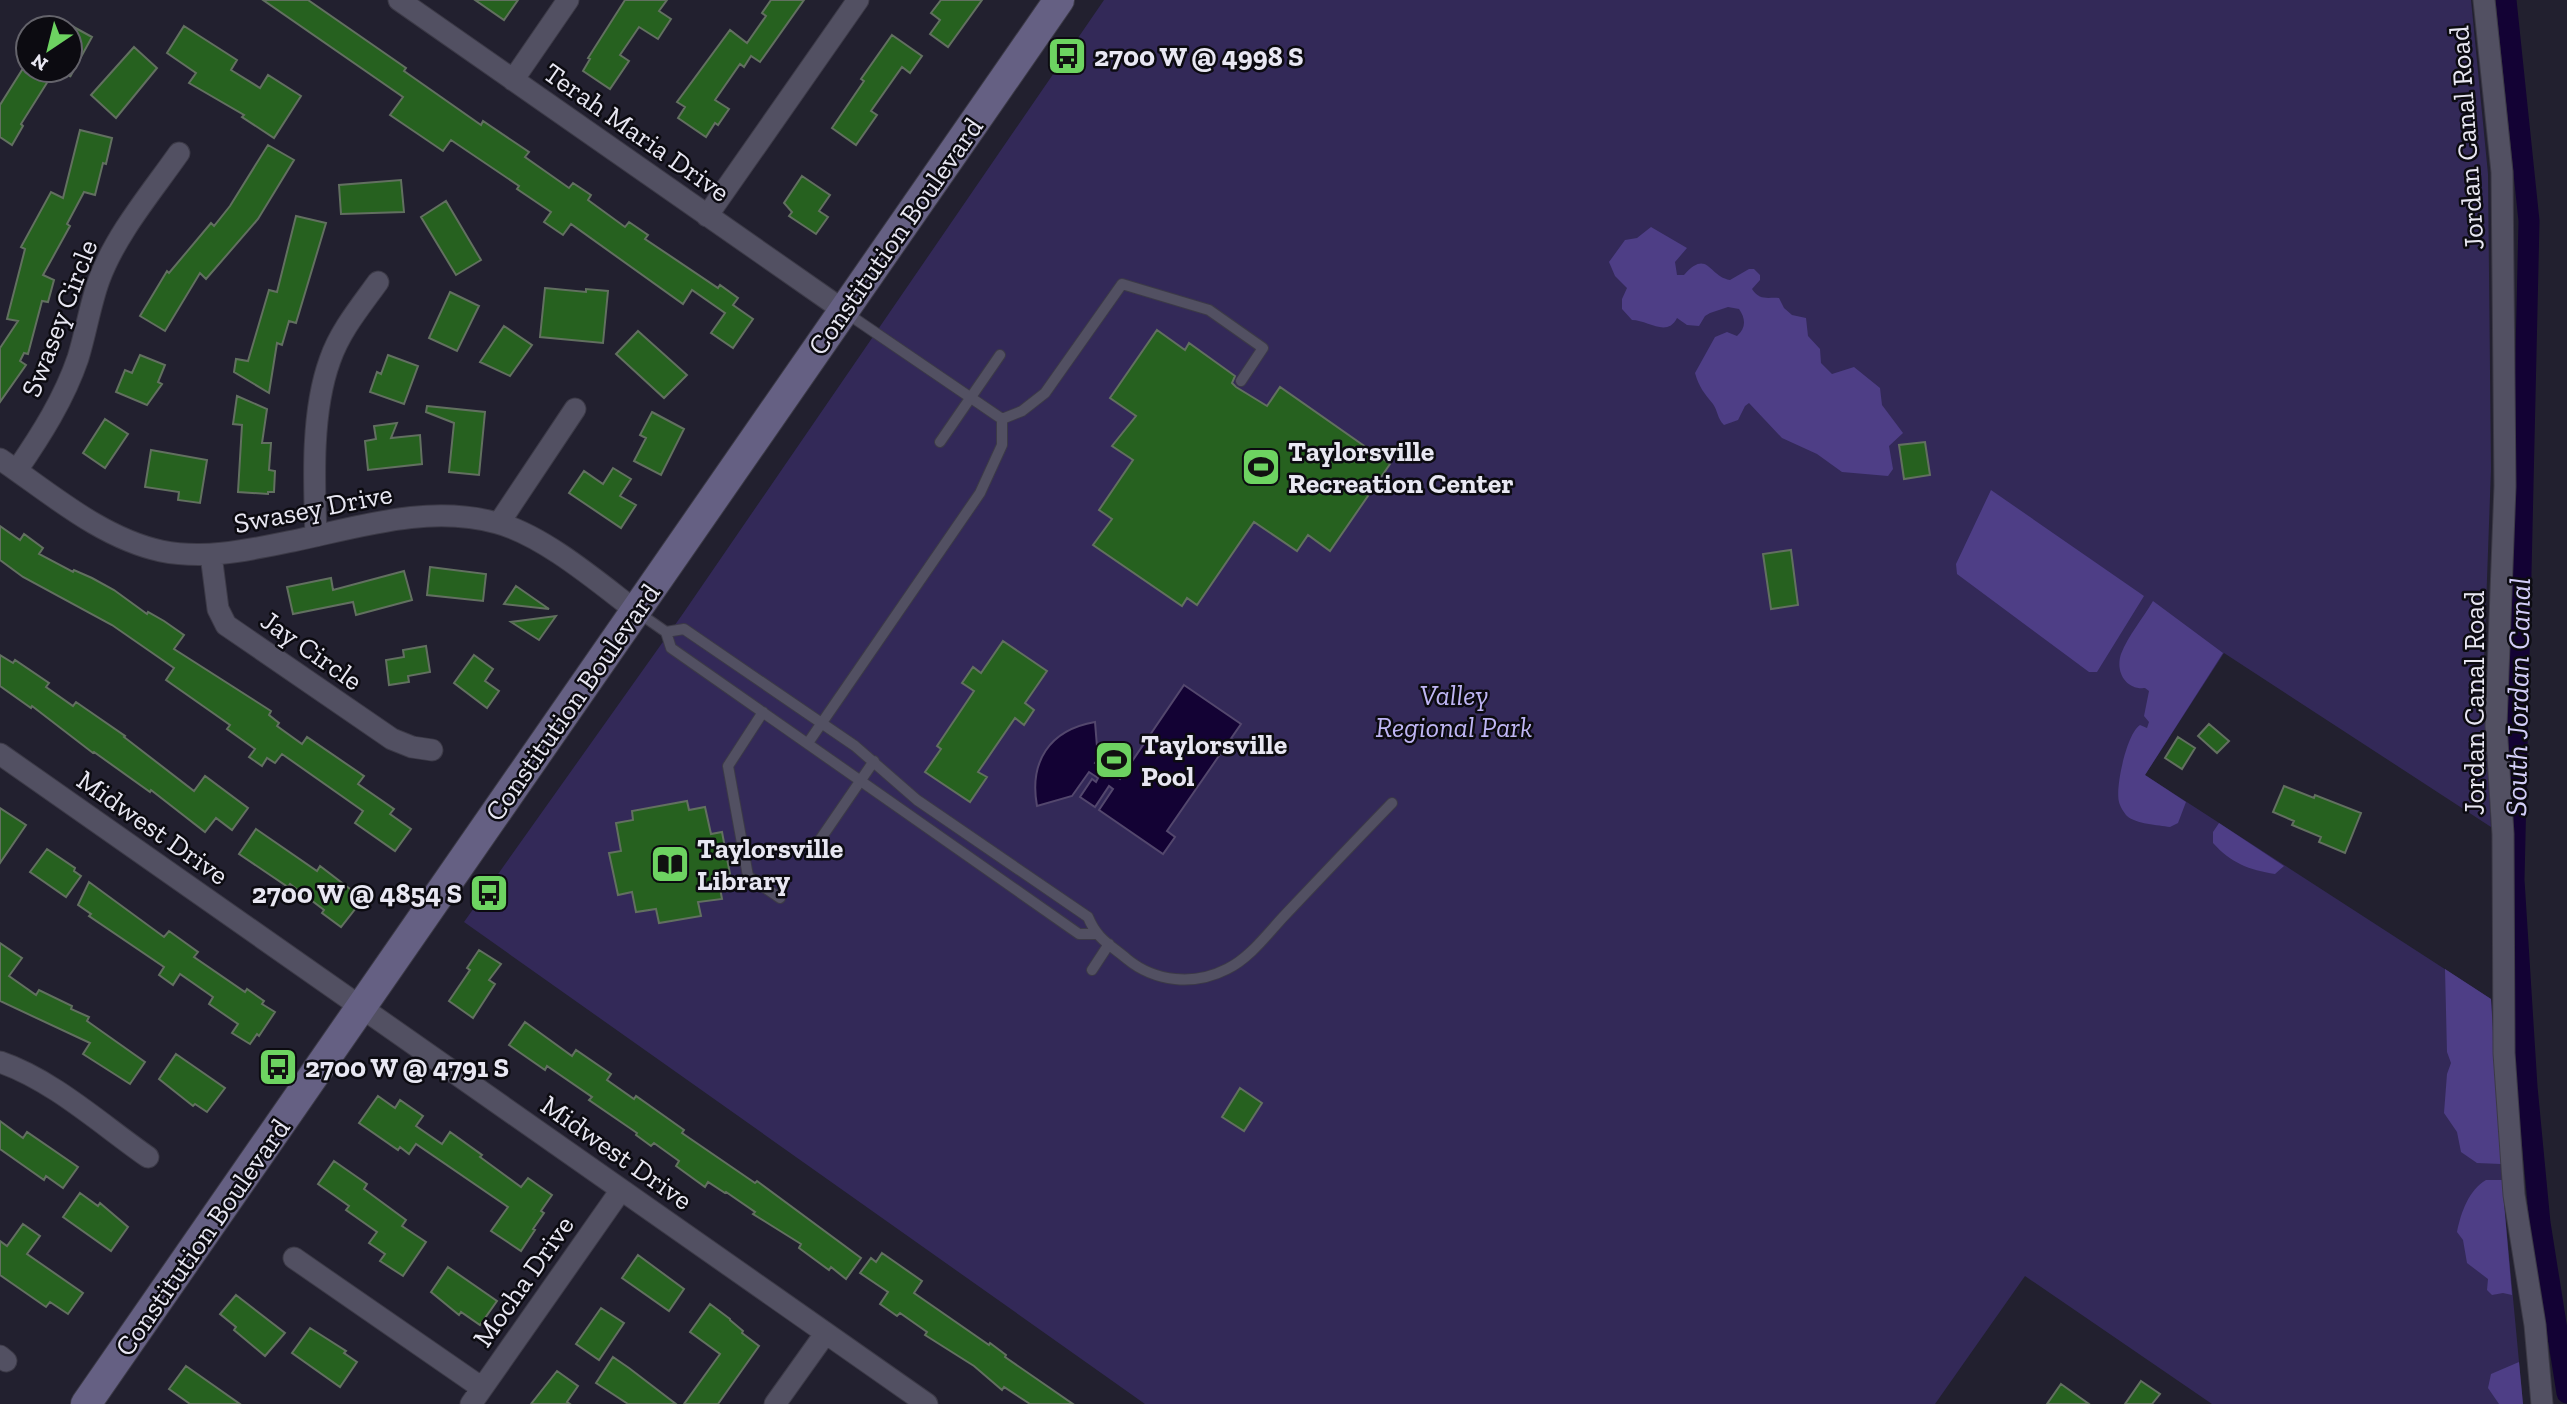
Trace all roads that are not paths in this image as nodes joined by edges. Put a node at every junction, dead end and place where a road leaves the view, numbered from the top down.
1 (399, 0) edge
2 (568, 0) edge
3 (858, 0) edge
4 (1059, 0) edge
5 (2484, 0) edge
6 (513, 79) junction
7 (180, 153) dead end
8 (707, 216) junction
9 (378, 282) dead end
10 (843, 310) junction
11 (1000, 355) dead end
12 (1241, 381) dead end
13 (971, 398) junction
14 (575, 409) dead end
15 (1002, 419) junction
16 (940, 442) dead end
17 (8, 465) edge
18 (499, 523) junction
19 (316, 536) junction
20 (211, 555) junction
21 (636, 611) junction
22 (666, 632) junction
23 (763, 712) junction
24 (821, 724) junction
25 (808, 743) junction
26 (432, 750) dead end
27 (0, 754) edge
28 (874, 761) junction
29 (861, 779) junction
30 (1392, 803) dead end
31 (815, 847) dead end
32 (780, 898) dead end
33 (1095, 934) junction
34 (1110, 944) junction
35 (1092, 970) dead end
36 (362, 1006) junction
37 (0, 1062) edge
38 (148, 1157) dead end
39 (621, 1190) junction
40 (294, 1258) dead end
41 (825, 1334) junction
42 (477, 1396) edge
43 (86, 1404) edge
44 (775, 1404) edge
45 (927, 1404) edge
46 (2542, 1404) edge

1 - 6 street, Terah Maria Drive
2 - 6 street
3 - 8 street
4 - 10 main road, Constitution Boulevard
5 - 46 street, Jordan Canal Road
6 - 8 street, Terah Maria Drive
7 - 17 street, Swasey Circle
8 - 10 street, Terah Maria Drive
9 - 19 street
10 - 13 lane
10 - 21 main road, Constitution Boulevard
11 - 13 lane
12 - 15 lane
13 - 15 lane
13 - 16 lane
14 - 18 street
15 - 24 lane
17 - 20 street, Swasey Drive
18 - 19 street, Swasey Drive
18 - 21 street, Swasey Drive
19 - 20 street, Swasey Drive
20 - 26 street, Jay Circle
21 - 22 lane
21 - 36 main road, Constitution Boulevard
22 - 23 lane
22 - 24 lane
23 - 25 lane
23 - 32 lane
24 - 25 lane
24 - 28 lane
25 - 29 lane
27 - 36 street, Midwest Drive
28 - 29 lane
28 - 33 lane
29 - 31 lane
29 - 33 lane
30 - 34 lane
33 - 34 lane
34 - 35 lane
36 - 39 street, Midwest Drive
36 - 43 main road, Constitution Boulevard
37 - 38 street
39 - 41 street, Midwest Drive
39 - 42 street, Mocha Drive
40 - 42 street
41 - 44 street
41 - 45 street, Midwest Drive

